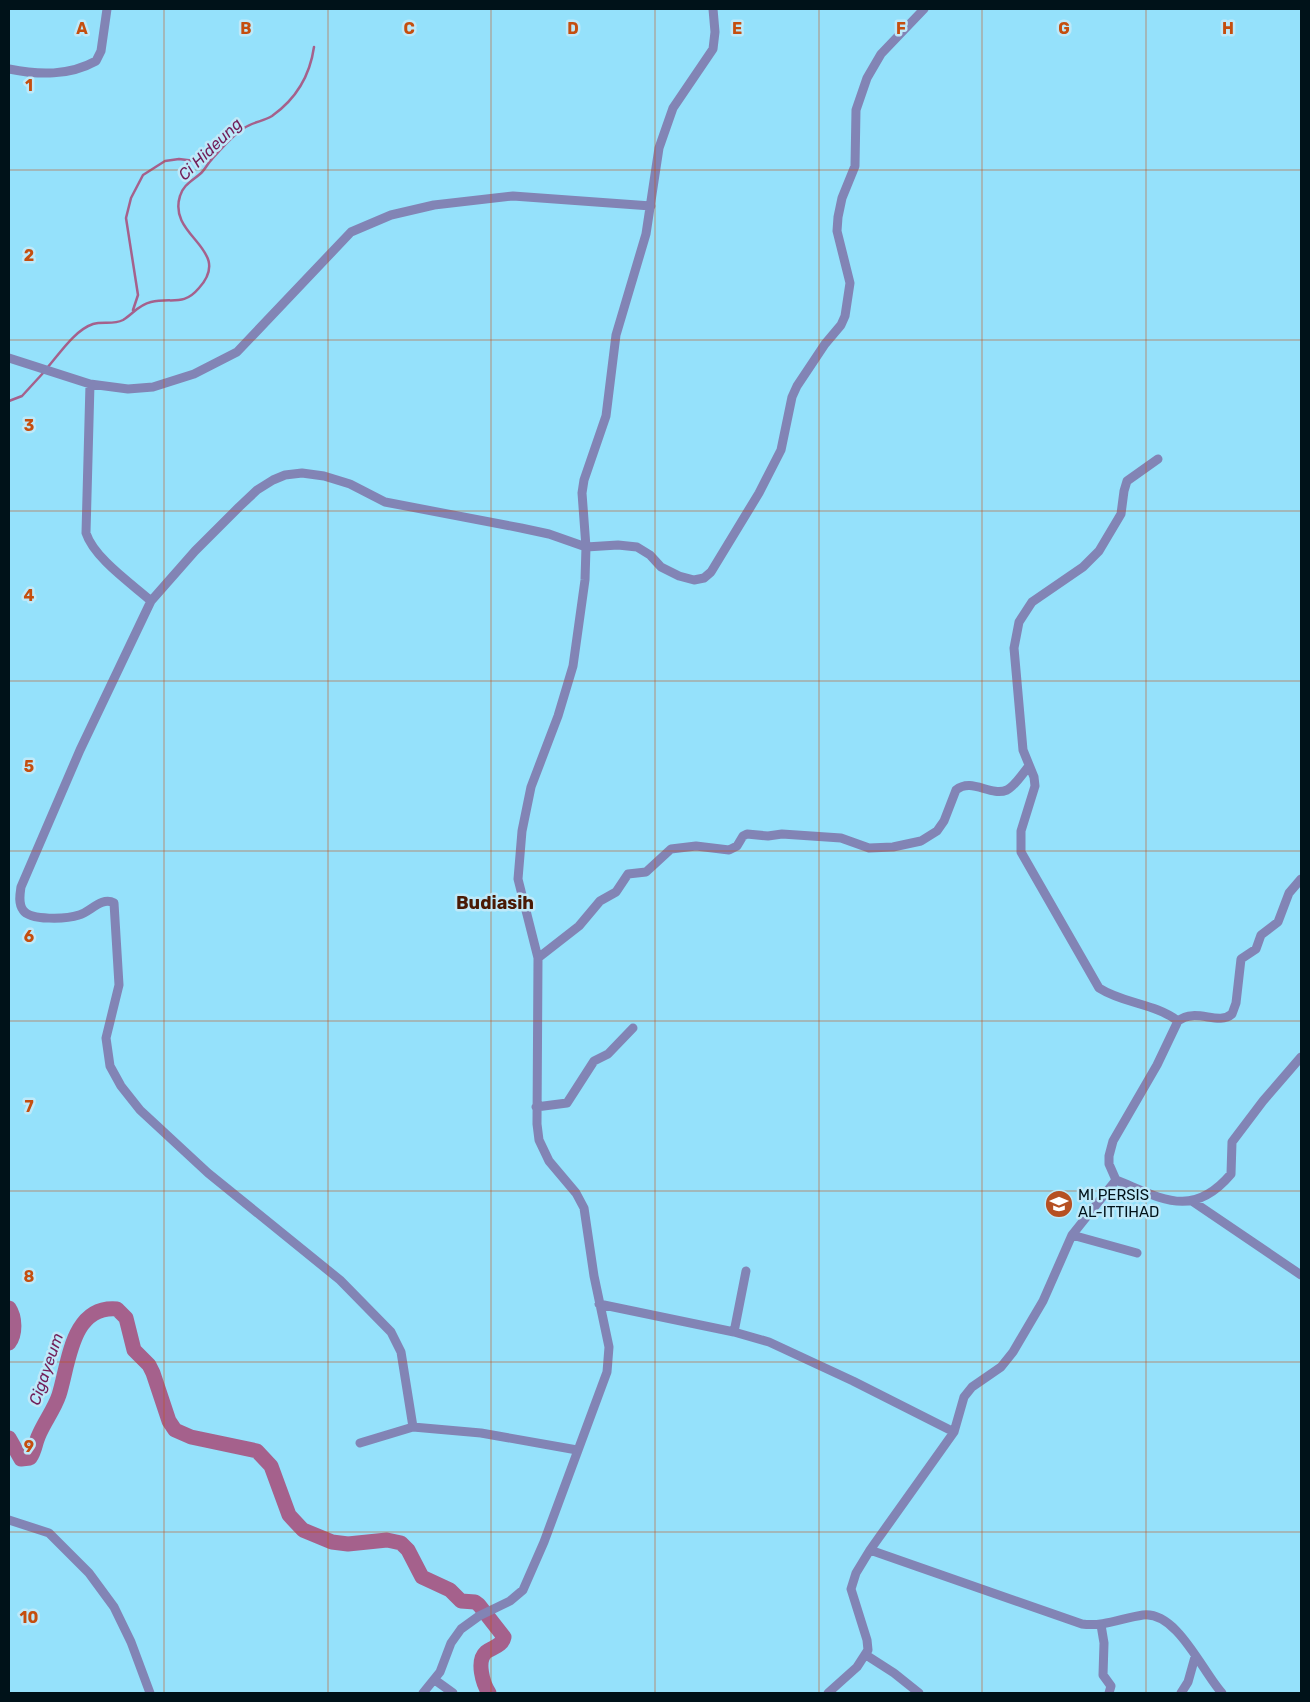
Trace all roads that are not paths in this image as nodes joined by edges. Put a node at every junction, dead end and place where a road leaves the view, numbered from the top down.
1 (107, 9) edge
2 (713, 9) edge
3 (924, 9) edge
4 (9, 69) edge
5 (651, 206) junction
6 (9, 358) edge
7 (90, 384) junction
8 (1158, 459) dead end
9 (586, 547) junction
10 (151, 601) junction
11 (1029, 766) junction
12 (1301, 880) edge
13 (538, 958) junction
14 (1178, 1021) junction
15 (633, 1028) dead end
16 (1301, 1057) edge
17 (536, 1107) junction
18 (1116, 1180) junction
19 (1192, 1201) junction
20 (1072, 1234) junction
21 (1137, 1253) dead end
22 (746, 1271) dead end
23 (1301, 1275) edge
24 (599, 1304) junction
25 (734, 1332) junction
26 (413, 1427) junction
27 (954, 1432) junction
28 (360, 1443) dead end
29 (577, 1450) junction
30 (9, 1520) edge
31 (870, 1550) junction
32 (1101, 1625) junction
33 (866, 1655) junction
34 (1195, 1657) junction
35 (435, 1680) junction
36 (150, 1693) edge
37 (423, 1693) edge
38 (453, 1693) edge
39 (828, 1693) edge
40 (919, 1693) edge
41 (1109, 1693) edge
42 (1180, 1693) edge
43 (1222, 1693) edge

1 - 4 street
2 - 5 street
3 - 9 street
5 - 7 street
5 - 9 street
6 - 7 street
7 - 10 street
8 - 11 street
9 - 10 street
9 - 13 street
10 - 26 street
11 - 13 street
11 - 14 street
12 - 14 street
13 - 17 street
14 - 18 street
15 - 17 street
16 - 19 street
17 - 24 street
18 - 19 street
18 - 20 street
19 - 23 street
20 - 21 street
20 - 27 street
22 - 25 street
24 - 25 street
24 - 29 street
25 - 27 street
26 - 28 street
26 - 29 street
27 - 31 street
29 - 35 street
30 - 36 street
31 - 32 street
31 - 33 street
32 - 34 street
32 - 41 street
33 - 39 street
33 - 40 street
34 - 42 street
34 - 43 street
35 - 37 street
35 - 38 street

